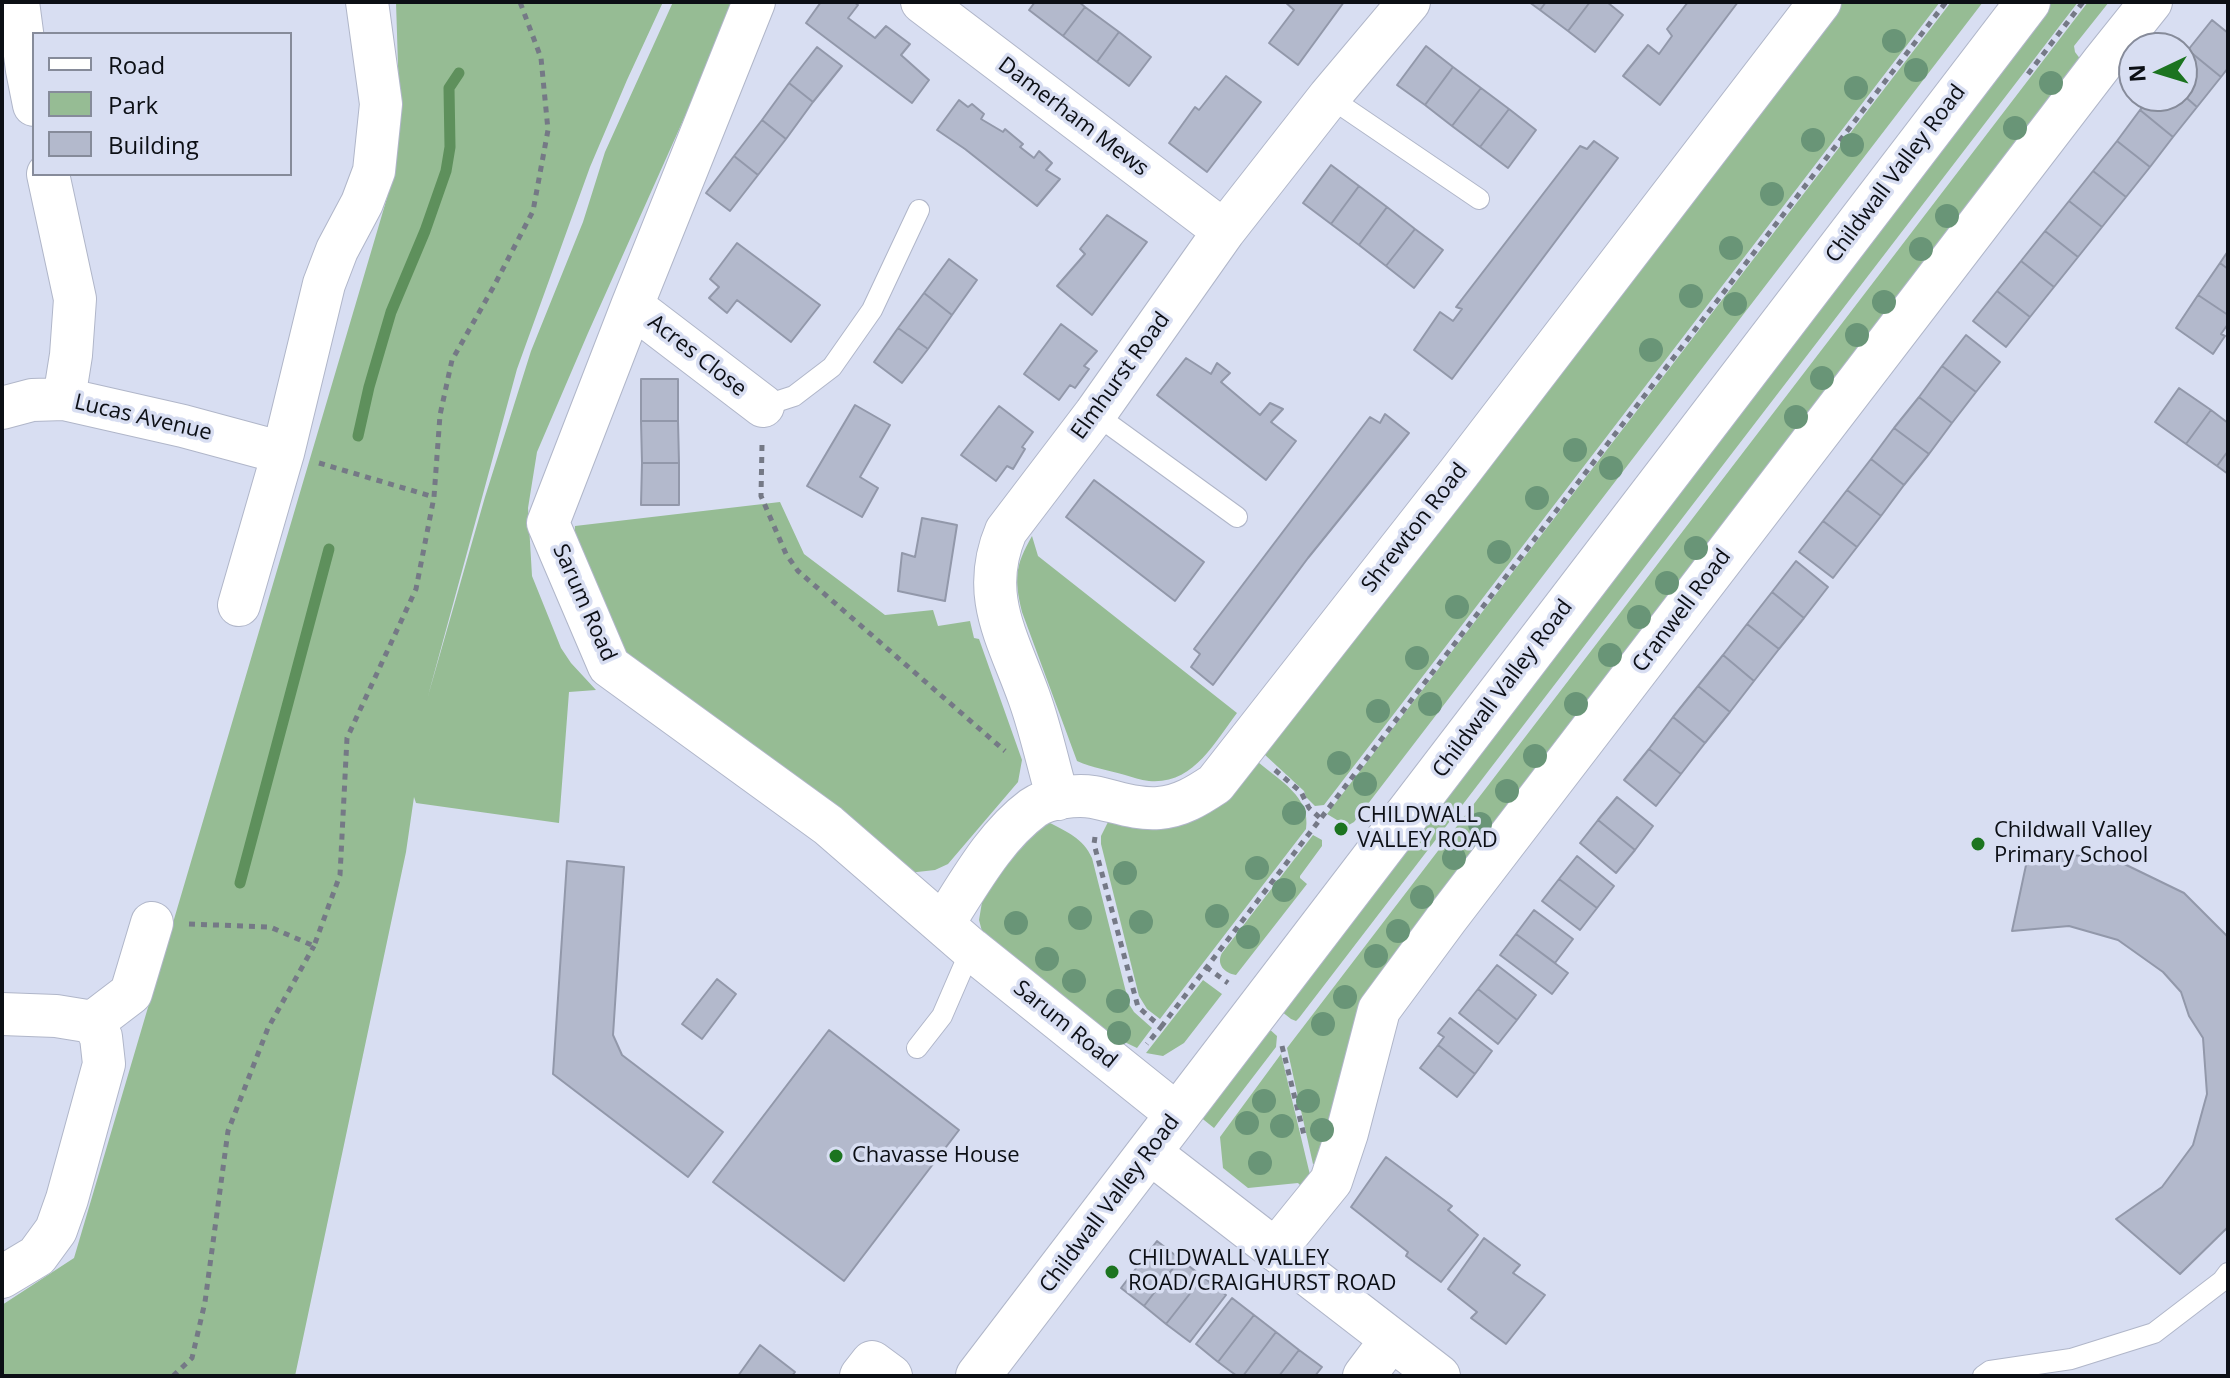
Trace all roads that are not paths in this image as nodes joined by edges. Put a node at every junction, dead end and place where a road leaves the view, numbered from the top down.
1 (18, 2) edge
2 (367, 2) edge
3 (754, 2) edge
4 (922, 2) edge
5 (1409, 2) edge
6 (1820, 2) edge
7 (2028, 2) edge
8 (2151, 2) edge
9 (32, 95) edge
10 (1329, 97) junction
11 (48, 176) edge
12 (1479, 199) dead end
13 (919, 210) dead end
14 (1224, 231) junction
15 (632, 306) junction
16 (64, 399) junction
17 (763, 406) joint
18 (2, 408) edge
19 (1095, 414) junction
20 (283, 453) junction
21 (1237, 517) dead end
22 (239, 605) dead end
23 (1056, 790) junction
24 (152, 923) road end
25 (957, 937) junction
26 (2, 1014) edge
27 (93, 1022) junction
28 (917, 1048) dead end
29 (1178, 1115) junction
30 (1149, 1152) junction
31 (1275, 1250) junction
32 (2228, 1273) edge
33 (2, 1277) edge
34 (1391, 1340) junction
35 (861, 1376) edge
36 (891, 1376) edge
37 (978, 1376) edge
38 (1364, 1376) edge
39 (1439, 1376) edge
40 (1983, 1376) edge

1 - 9 street
2 - 20 street
3 - 15 street, Sarum Road
4 - 14 street, Damerham Mews
5 - 10 street, Elmhurst Road
6 - 23 street, Shrewton Road
7 - 29 main road, Childwall Valley Road
8 - 31 street, Cranwell Road
10 - 12 lane
10 - 14 street, Elmhurst Road
11 - 16 street
13 - 17 lane
14 - 19 street, Elmhurst Road
15 - 17 street, Acres Close
15 - 25 street, Sarum Road
16 - 18 street, Lucas Avenue
16 - 20 street, Lucas Avenue
19 - 21 lane
19 - 23 street, Elmhurst Road
20 - 22 street
23 - 25 street, Shrewton Road
24 - 27 street
25 - 28 lane
25 - 29 street, Sarum Road
26 - 27 street
27 - 33 street
29 - 30 main road, Childwall Valley Road
30 - 31 street
30 - 37 main road, Childwall Valley Road
31 - 34 street
32 - 40 lane
34 - 38 street
34 - 39 street
35 - 36 street

